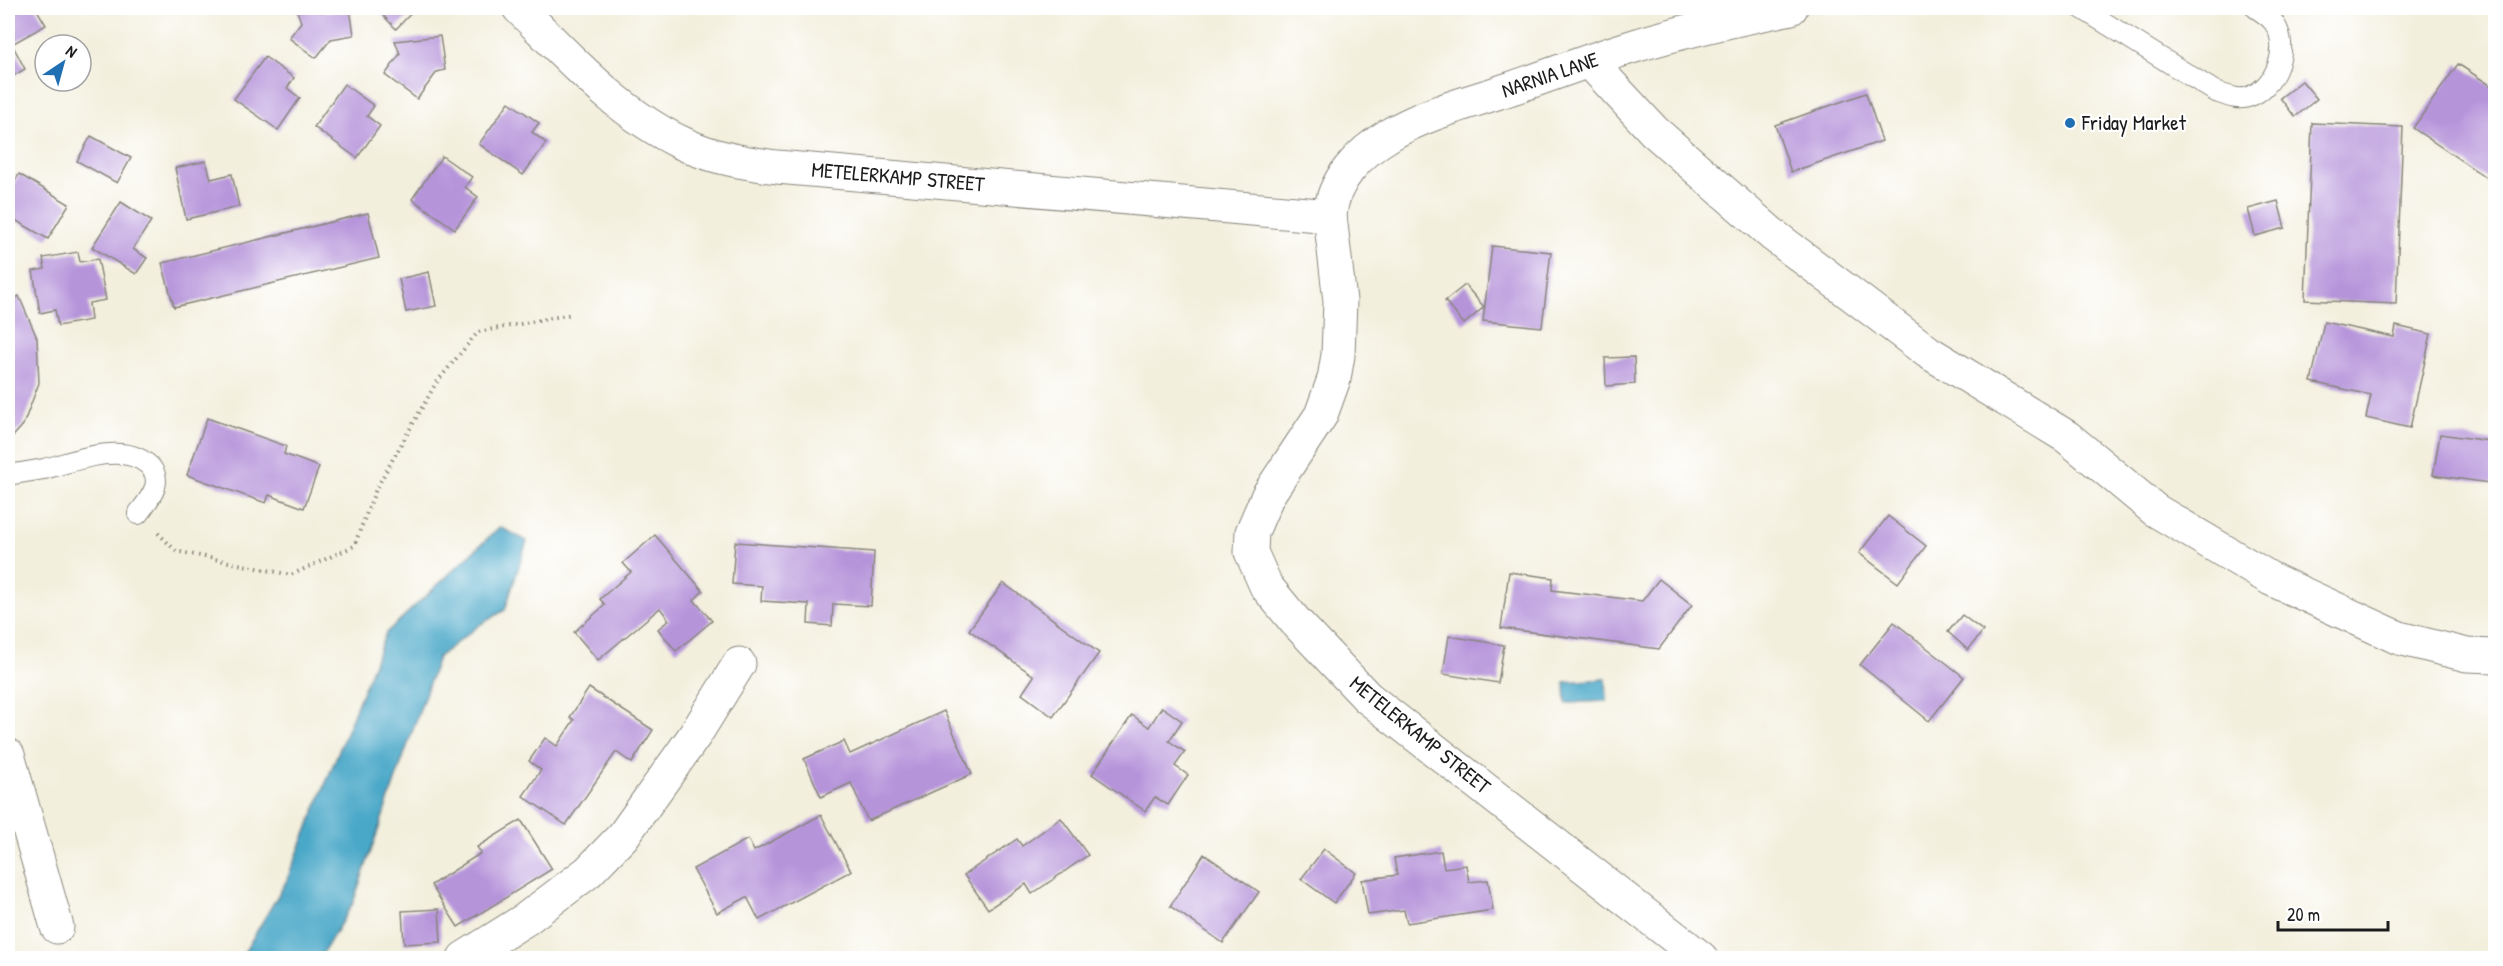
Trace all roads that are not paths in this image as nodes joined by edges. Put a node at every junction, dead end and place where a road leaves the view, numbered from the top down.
1 (519, 8) edge
2 (1791, 8) edge
3 (2081, 8) edge
4 (2256, 8) edge
5 (1590, 62) junction
6 (1332, 203) junction
7 (8, 475) edge
8 (138, 514) road end
9 (2496, 656) edge
10 (739, 664) dead end
11 (8, 755) edge
12 (57, 927) dead end
13 (464, 958) edge
14 (1701, 958) edge

1 - 6 street, METELERKAMP STREET
2 - 5 street, NARNIA LANE
3 - 4 lane
5 - 6 street, NARNIA LANE
5 - 9 street
6 - 14 street, METELERKAMP STREET
7 - 8 lane
10 - 13 street
11 - 12 street

